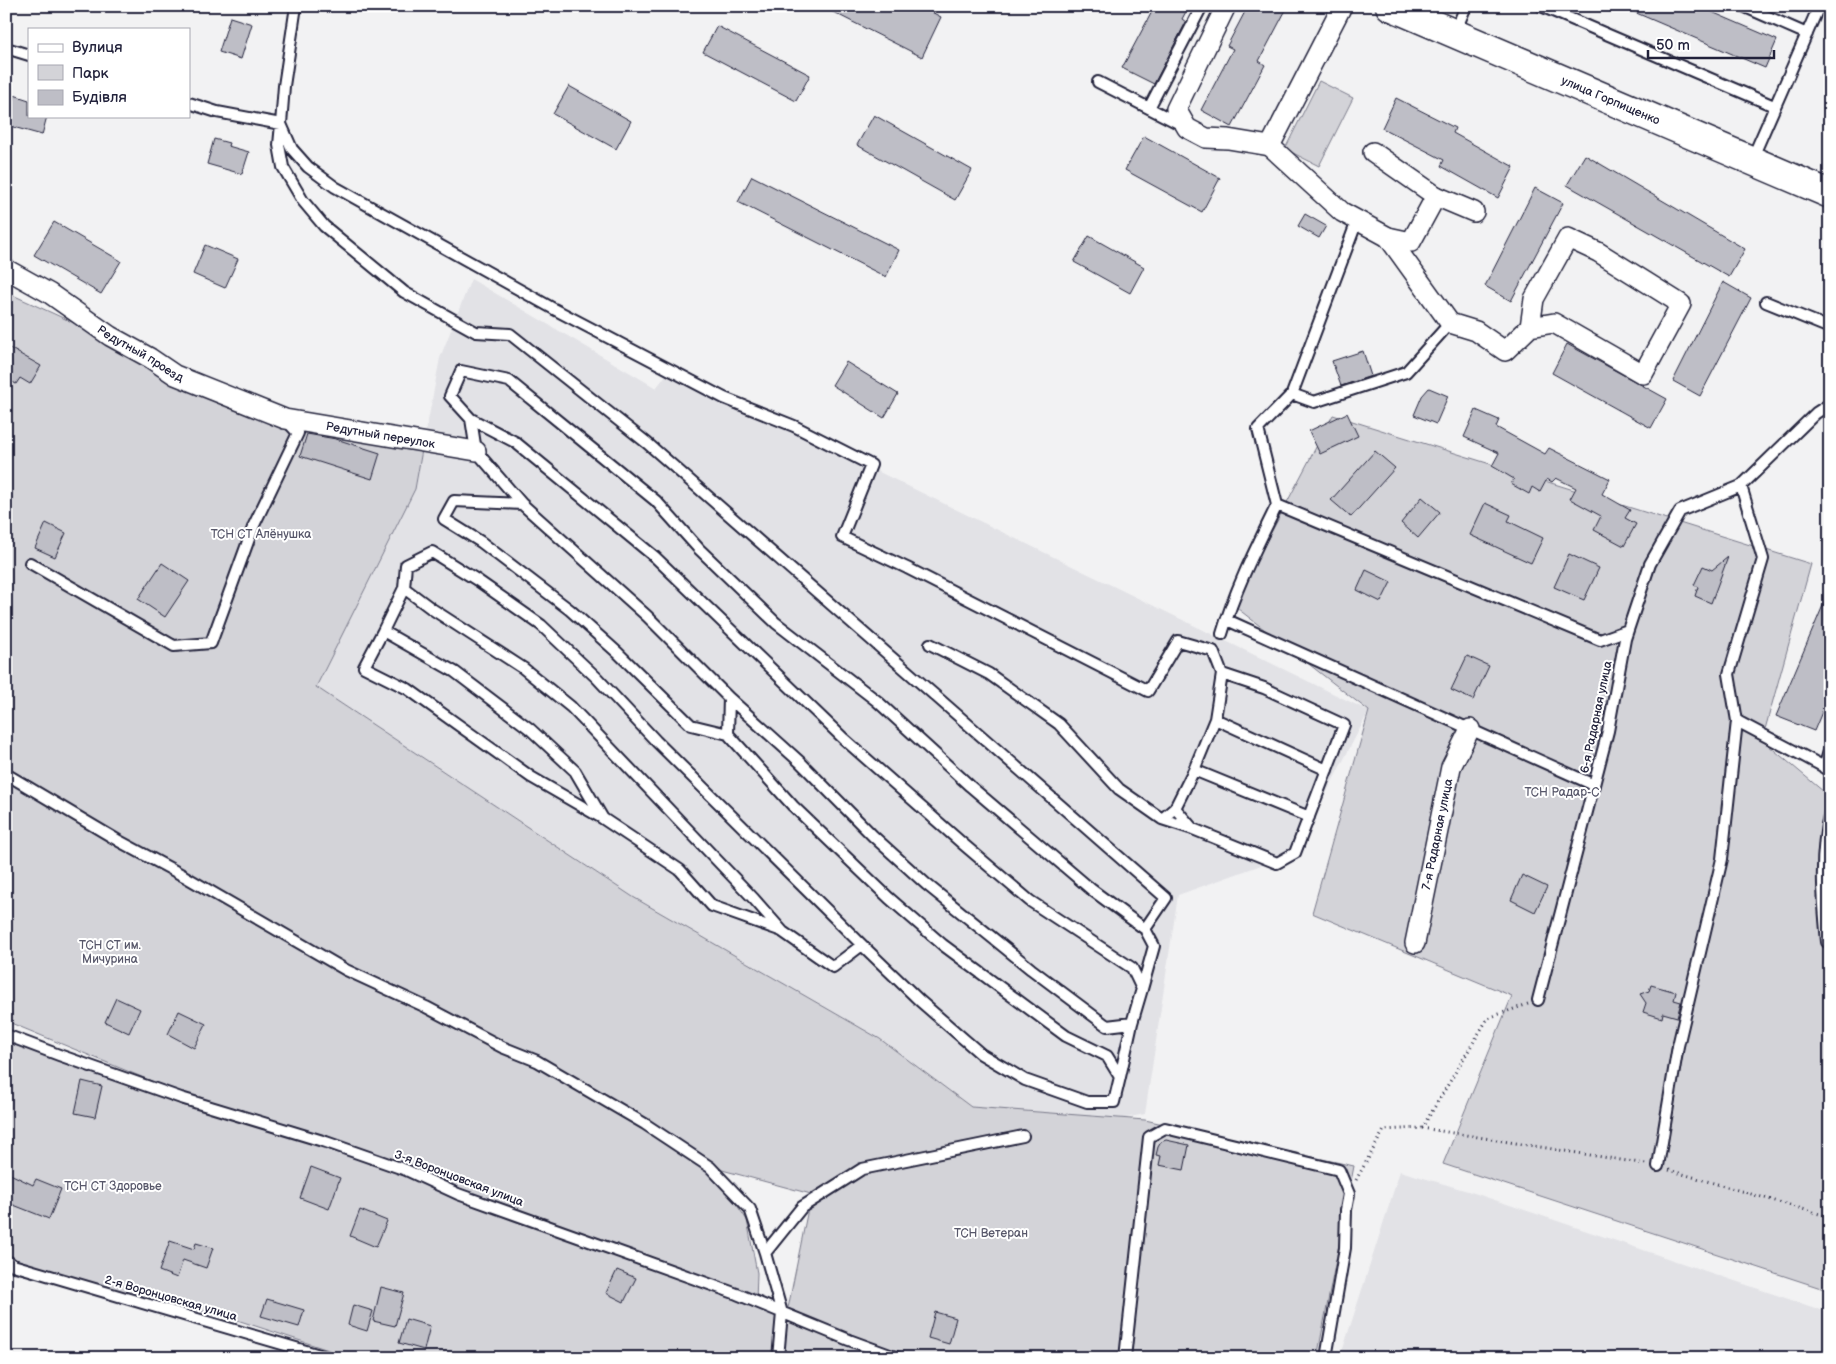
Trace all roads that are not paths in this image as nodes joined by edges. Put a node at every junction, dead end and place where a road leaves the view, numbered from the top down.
1 (296, 6) edge
2 (1202, 6) edge
3 (1226, 6) edge
4 (1342, 6) edge
5 (1390, 6) edge
6 (1466, 6) edge
7 (1541, 6) edge
8 (1743, 6) edge
9 (1819, 6) edge
10 (1454, 33) junction
11 (1807, 34) junction
12 (6, 48) edge
13 (28, 55) edge
14 (1098, 82) dead end
15 (190, 103) edge
16 (1774, 106) junction
17 (1149, 108) junction
18 (281, 124) junction
19 (1187, 128) junction
20 (1270, 146) junction
21 (1373, 152) dead end
22 (1751, 160) junction
23 (1830, 194) edge
24 (1436, 196) junction
25 (1474, 212) dead end
26 (1357, 220) junction
27 (1388, 237) junction
28 (6, 269) edge
29 (1766, 302) dead end
30 (1450, 323) junction
31 (1530, 326) junction
32 (1830, 328) edge
33 (1292, 394) junction
34 (1830, 404) edge
35 (285, 419) junction
36 (471, 419) junction
37 (476, 451) junction
38 (1741, 486) junction
39 (522, 504) junction
40 (1277, 504) junction
41 (30, 563) dead end
42 (404, 588) junction
43 (1227, 620) junction
44 (1628, 630) junction
45 (383, 631) junction
46 (1222, 634) dead end
47 (930, 644) dead end
48 (1222, 674) junction
49 (729, 698) junction
50 (1215, 719) junction
51 (1736, 721) junction
52 (1470, 729) junction
53 (728, 734) junction
54 (1830, 748) edge
55 (1827, 769) edge
56 (1194, 770) junction
57 (1327, 770) junction
58 (6, 774) edge
59 (1594, 784) junction
60 (1175, 808) junction
61 (1830, 811) edge
62 (1309, 817) junction
63 (602, 818) junction
64 (1162, 819) junction
65 (1193, 829) junction
66 (1145, 929) junction
67 (783, 932) junction
68 (1827, 942) dead end
69 (1416, 943) dead end
70 (862, 945) junction
71 (1142, 988) junction
72 (1538, 1000) road end
73 (1132, 1023) junction
74 (6, 1035) edge
75 (1120, 1076) junction
76 (1023, 1136) dead end
77 (1658, 1166) road end
78 (765, 1253) junction
79 (6, 1260) edge
80 (782, 1313) junction
81 (330, 1358) edge
82 (778, 1358) edge
83 (898, 1358) edge
84 (1125, 1358) edge
85 (1326, 1358) edge

1 - 18 lane
2 - 17 lane
3 - 19 street
4 - 20 street
5 - 10 main road, улица Горпищенко
6 - 10 lane
7 - 16 lane
8 - 11 lane
9 - 11 lane
10 - 22 main road, улица Горпищенко
11 - 16 lane
12 - 13 lane
14 - 17 lane
15 - 18 lane
16 - 22 lane
17 - 19 lane
18 - 48 lane
18 - 66 lane
19 - 20 street
20 - 26 street
21 - 24 street
22 - 23 main road, улица Горпищенко
24 - 25 street
24 - 27 street
26 - 27 street
26 - 33 lane
27 - 30 street
28 - 35 street, Редутный проезд
29 - 32 lane
30 - 31 street
30 - 33 lane
31 - 31 street
33 - 40 lane
34 - 38 lane
35 - 37 street, Редутный переулок
35 - 41 lane
36 - 37 lane
36 - 66 lane
36 - 71 lane
37 - 39 lane
38 - 44 lane, 6-я Радарная улица
38 - 51 lane
39 - 49 lane
39 - 53 lane
40 - 43 lane
40 - 44 lane
42 - 45 lane
42 - 67 lane
42 - 70 lane
43 - 46 lane
43 - 52 lane
44 - 59 lane, 6-я Радарная улица
45 - 63 lane
45 - 63 lane
47 - 64 lane
48 - 50 lane
48 - 57 lane
49 - 53 lane
49 - 73 lane
50 - 56 lane
50 - 57 lane
51 - 55 lane
51 - 77 lane
52 - 59 lane
52 - 69 street, 7-я Радарная улица
53 - 75 lane
54 - 55 lane
56 - 60 lane
56 - 62 lane
57 - 62 lane
58 - 78 lane
59 - 72 lane, 6-я Радарная улица
60 - 64 lane
60 - 65 lane
61 - 68 lane
62 - 65 lane
63 - 67 lane
64 - 65 lane
66 - 71 lane
67 - 70 lane
70 - 75 lane
71 - 73 lane
73 - 75 lane
74 - 80 lane, 3-я Воронцовская улица
76 - 78 lane
78 - 80 lane
79 - 81 lane, 2-я Воронцовская улица
80 - 82 lane
80 - 83 lane, 3-я Воронцовская улица
84 - 85 lane

